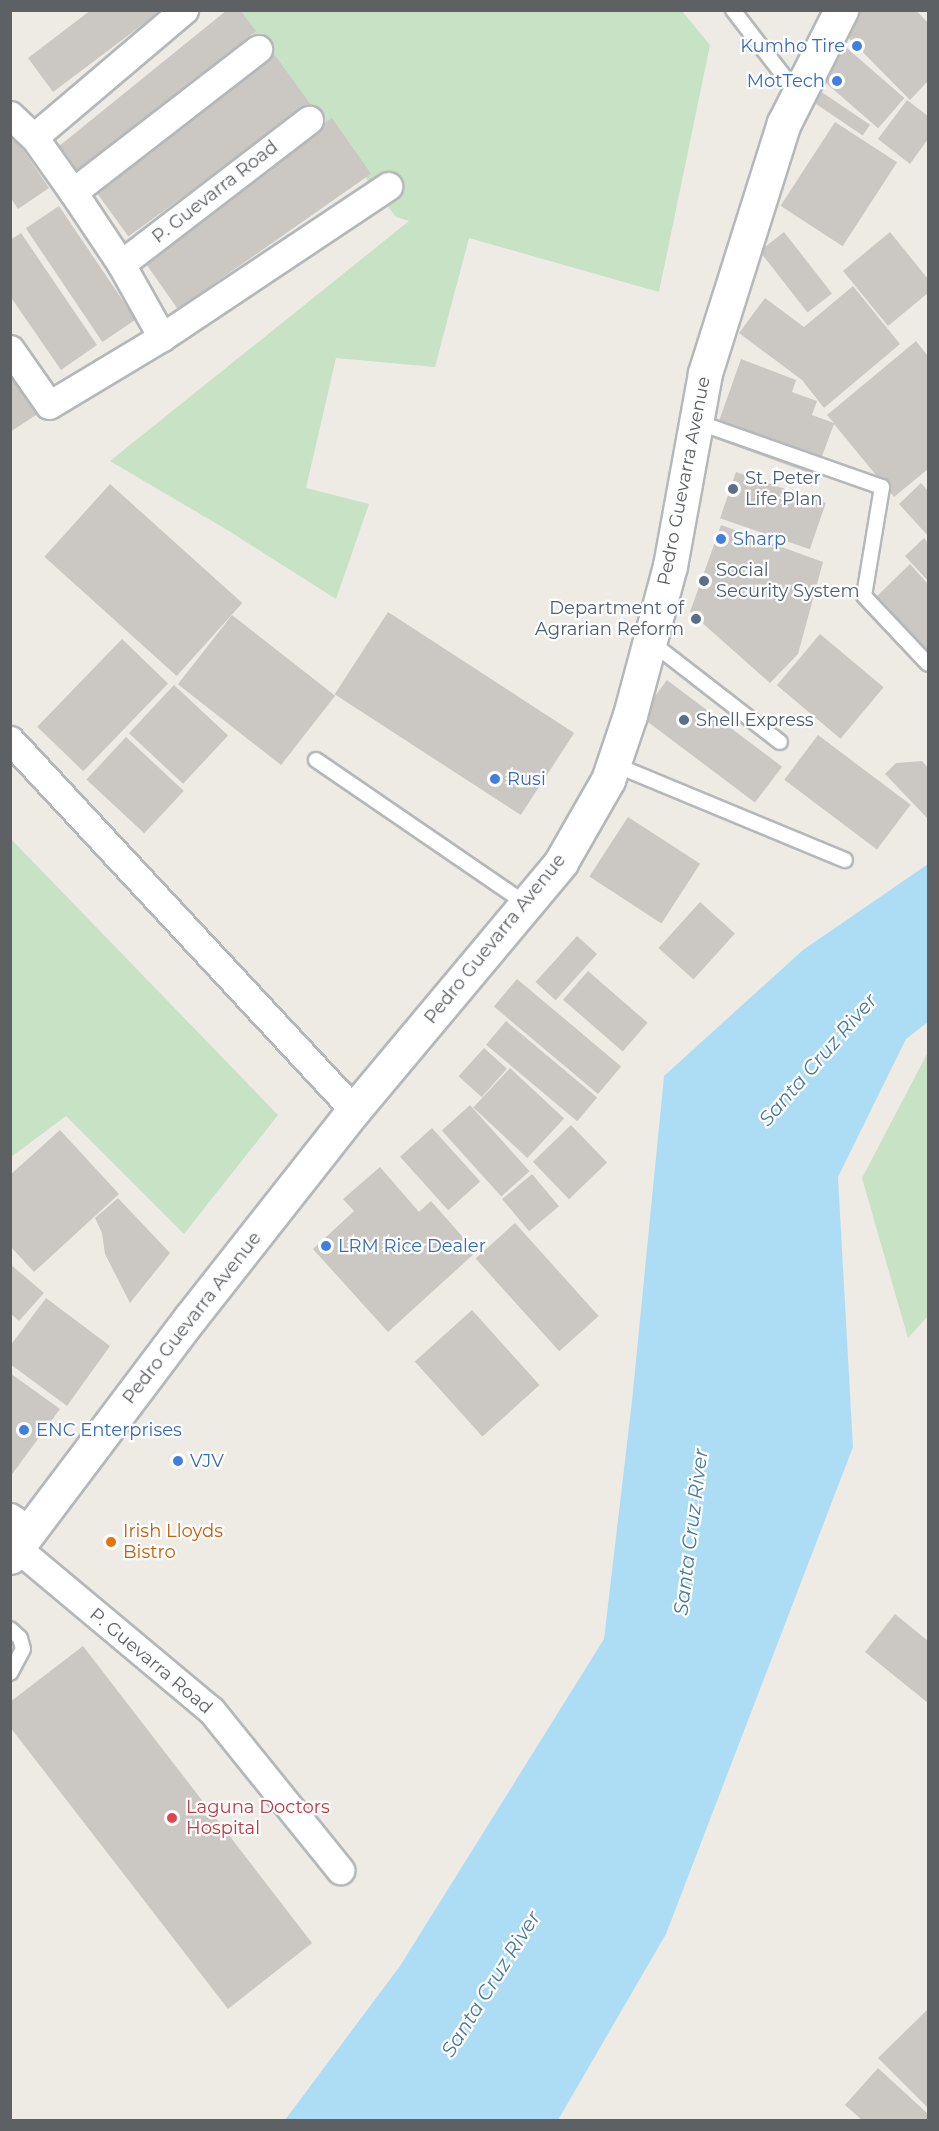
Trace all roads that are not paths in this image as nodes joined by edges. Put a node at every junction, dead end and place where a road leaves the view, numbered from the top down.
1 (184, 10) edge
2 (732, 10) edge
3 (841, 10) edge
4 (258, 49) dead end
5 (799, 95) junction
6 (10, 115) edge
7 (309, 120) dead end
8 (34, 137) junction
9 (388, 186) dead end
10 (73, 192) junction
11 (121, 264) junction
12 (162, 337) junction
13 (10, 349) edge
14 (697, 422) junction
15 (650, 641) junction
16 (928, 664) edge
17 (10, 740) edge
18 (780, 742) dead end
19 (316, 759) dead end
20 (613, 764) junction
21 (845, 860) dead end
22 (526, 904) junction
23 (354, 1110) junction
24 (17, 1538) edge
25 (10, 1629) edge
26 (10, 1673) edge
27 (340, 1870) dead end

1 - 8 street
2 - 5 lane
3 - 5 main road, Pedro Guevarra Avenue
4 - 10 street
5 - 14 main road, Pedro Guevarra Avenue
6 - 8 street
7 - 11 street, P. Guevarra Road
8 - 10 street
9 - 12 street
10 - 11 street
11 - 12 street
12 - 13 street
14 - 15 main road, Pedro Guevarra Avenue
14 - 16 lane
15 - 18 lane
15 - 20 main road, Pedro Guevarra Avenue
17 - 23 street
19 - 22 lane
20 - 21 lane
20 - 22 main road, Pedro Guevarra Avenue
22 - 23 main road, Pedro Guevarra Avenue
23 - 24 main road, Pedro Guevarra Avenue
24 - 27 street, P. Guevarra Road
25 - 26 lane

